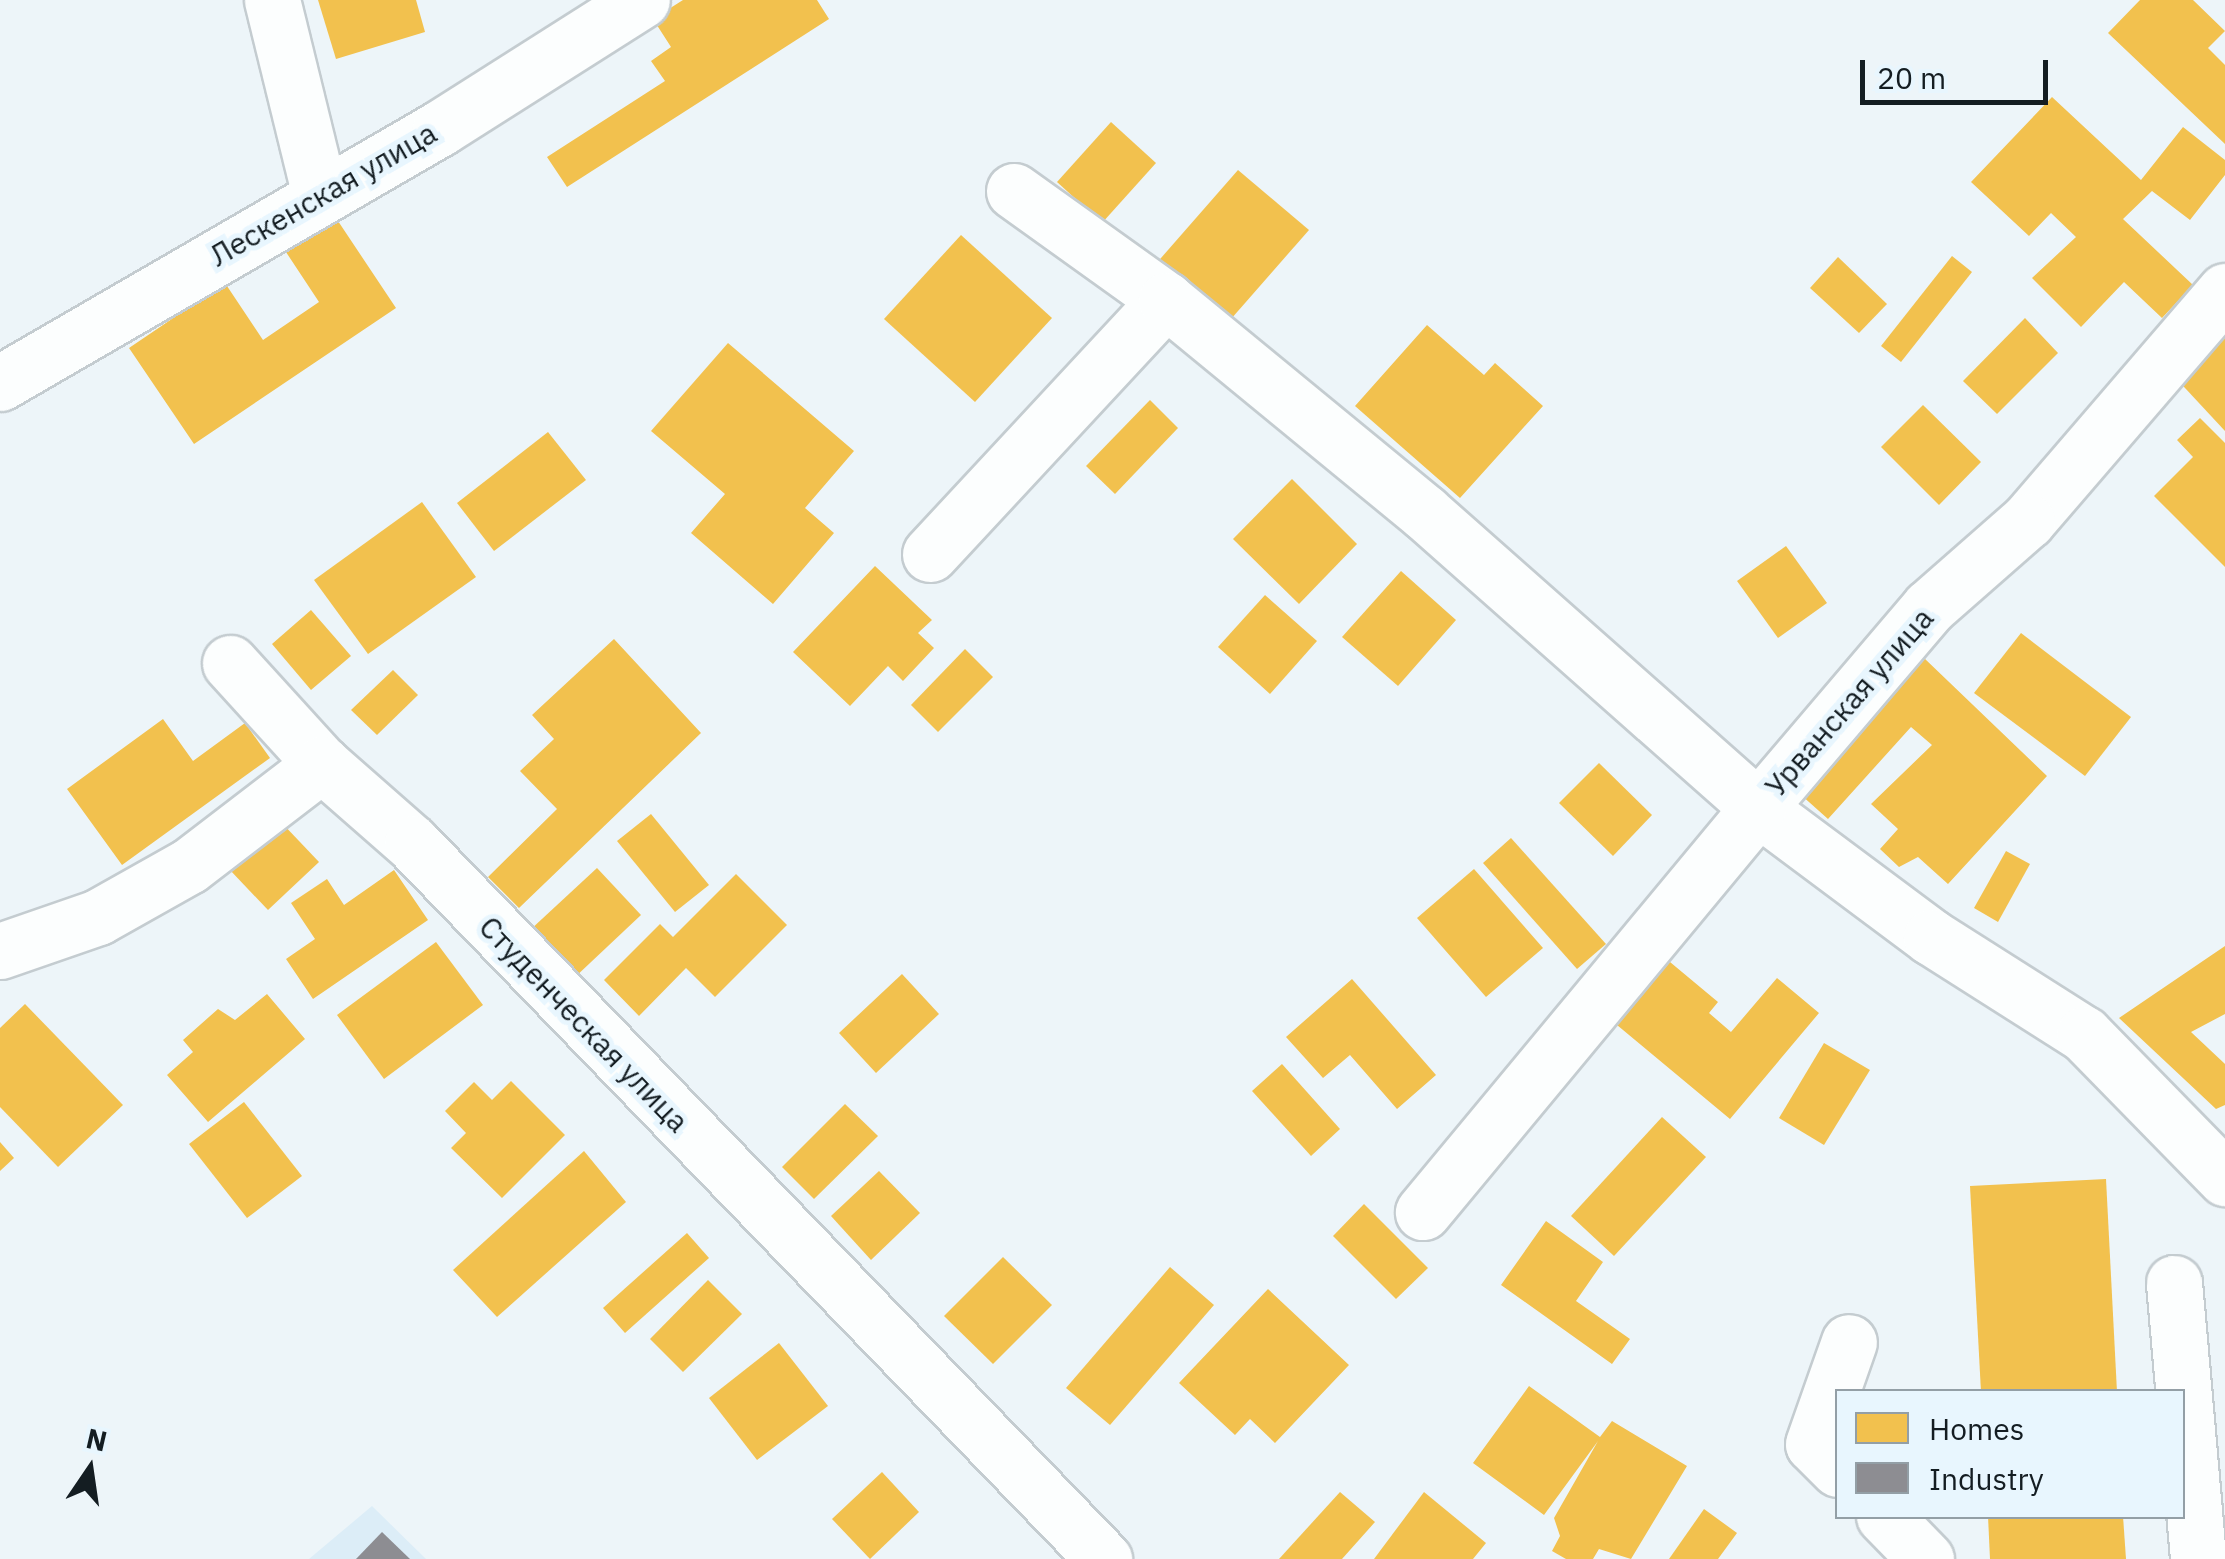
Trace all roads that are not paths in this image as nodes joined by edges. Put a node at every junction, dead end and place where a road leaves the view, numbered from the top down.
1 (272, 0) edge
2 (642, 0) edge
3 (1014, 191) dead end
4 (320, 196) junction
5 (2225, 291) edge
6 (1166, 300) junction
7 (0, 383) edge
8 (930, 554) dead end
9 (230, 663) dead end
10 (322, 764) junction
11 (1758, 808) junction
12 (0, 951) edge
13 (2225, 1178) edge
14 (1423, 1212) dead end
15 (2174, 1283) dead end
16 (1849, 1342) dead end
17 (2183, 1389) edge
18 (2185, 1410) edge
19 (1835, 1466) edge
20 (1887, 1519) edge
21 (1104, 1559) edge
22 (1926, 1559) edge
23 (2198, 1559) edge

1 - 4 street
2 - 4 street, Лескенская улица
3 - 6 street
4 - 7 street, Лескенская улица
5 - 11 street, Урванская улица
6 - 8 street
6 - 11 street
9 - 10 street, Студенческая улица
10 - 12 street
10 - 21 street, Студенческая улица
11 - 13 street, Урванская улица
11 - 14 street
15 - 17 street
16 - 19 street
18 - 23 street
20 - 22 street

